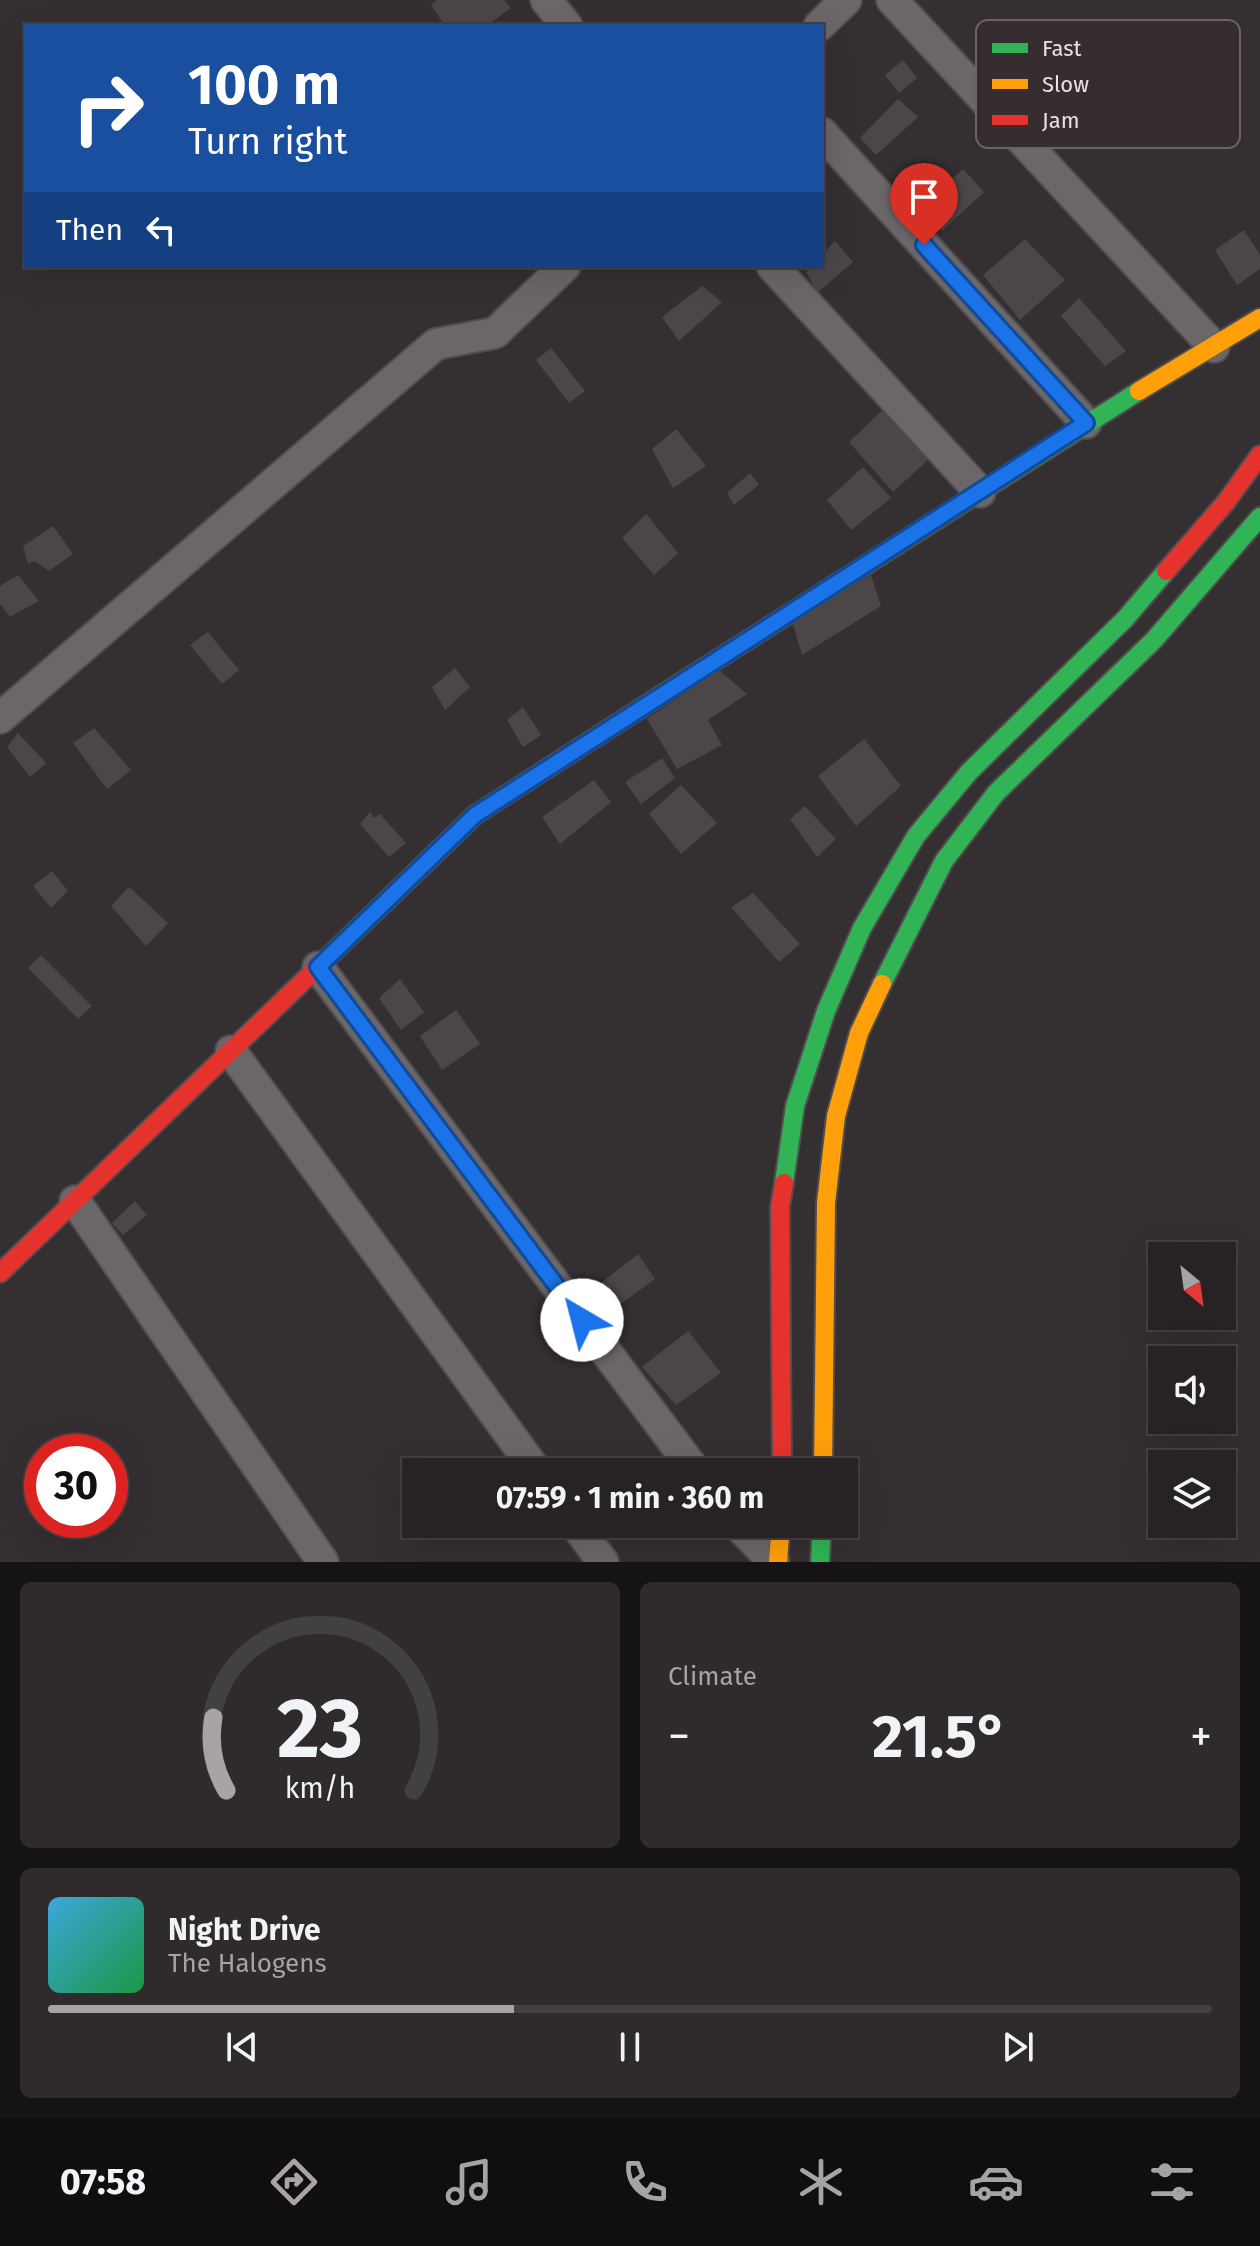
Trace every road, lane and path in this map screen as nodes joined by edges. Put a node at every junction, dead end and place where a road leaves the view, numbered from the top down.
1 (546, 0) edge
2 (846, 0) edge
3 (892, 0) edge
4 (565, 24) edge
5 (821, 24) edge
6 (976, 91) edge
7 (824, 135) edge
8 (1029, 148) edge
9 (563, 268) edge
10 (774, 268) edge
11 (1260, 318) edge
12 (1214, 347) junction
13 (1086, 423) junction
14 (1260, 455) edge
15 (980, 492) junction
16 (1260, 517) edge
17 (0, 718) edge
18 (318, 967) junction
19 (231, 1051) junction
20 (75, 1201) junction
21 (0, 1273) edge
22 (527, 1458) edge
23 (686, 1458) edge
24 (782, 1458) edge
25 (823, 1458) edge
26 (585, 1538) edge
27 (751, 1538) edge
28 (779, 1538) edge
29 (821, 1538) edge
30 (323, 1562) edge
31 (603, 1562) edge
32 (776, 1562) edge
33 (820, 1562) edge

1 - 4 street
2 - 5 street
3 - 6 street
7 - 13 street
8 - 12 street
9 - 17 street
10 - 15 street
11 - 12 street
12 - 13 street
13 - 15 street
14 - 24 street
15 - 18 street
16 - 25 street
18 - 19 street
18 - 23 street
19 - 20 street
19 - 22 street
20 - 21 street
20 - 30 street
26 - 31 street
27 - 32 street
28 - 32 street
29 - 33 street

